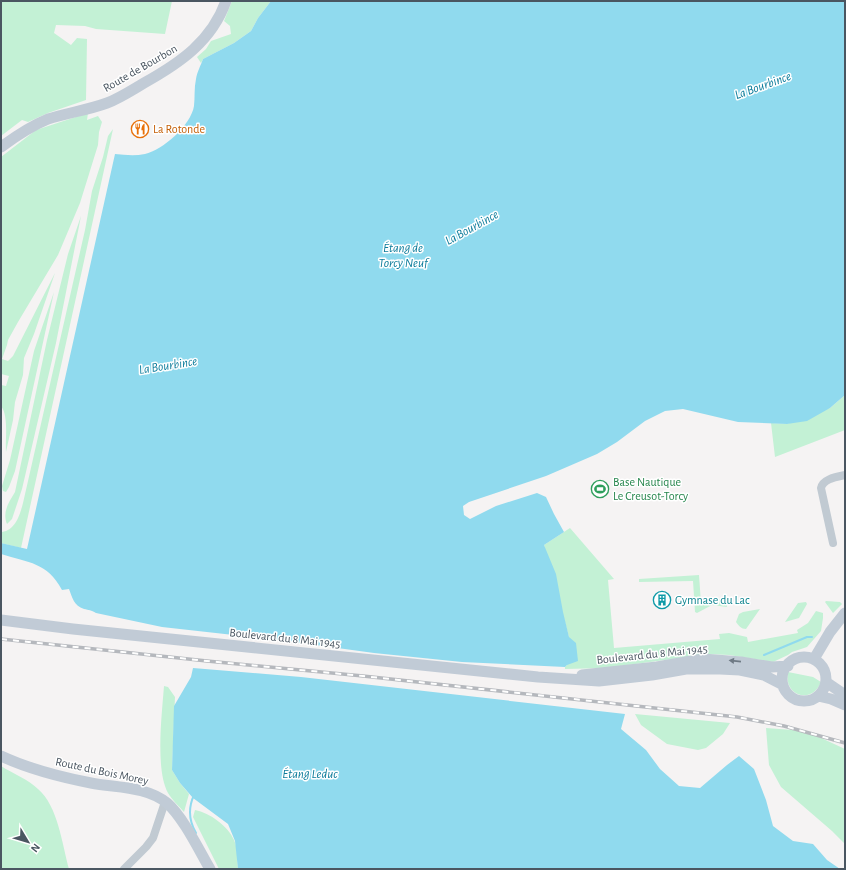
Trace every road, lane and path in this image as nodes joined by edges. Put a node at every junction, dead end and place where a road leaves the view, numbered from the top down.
1 (226, 1) edge
2 (1, 147) edge
3 (845, 475) edge
4 (833, 543) dead end
5 (845, 613) edge
6 (1, 620) edge
7 (814, 659) junction
8 (788, 666) junction
9 (567, 678) junction
10 (826, 682) junction
11 (783, 685) junction
12 (845, 695) edge
13 (818, 696) junction
14 (845, 705) edge
15 (1, 756) edge
16 (165, 802) junction
17 (124, 869) edge
18 (210, 869) edge

1 - 2 main road, Route de Bourbon
3 - 4 street
5 - 7 main road
6 - 9 main road, Boulevard du 8 Mai 1945
7 - 8 main road
7 - 10 main road
8 -> 9 main road, Boulevard du 8 Mai 1945
8 - 11 main road
9 - 11 main road, Boulevard du 8 Mai 1945
10 - 12 main road
10 - 13 main road
11 - 13 main road
13 - 14 main road
15 - 16 main road, Route du Bois Morey
16 - 17 street
16 - 18 main road, Route du Bois Morey

